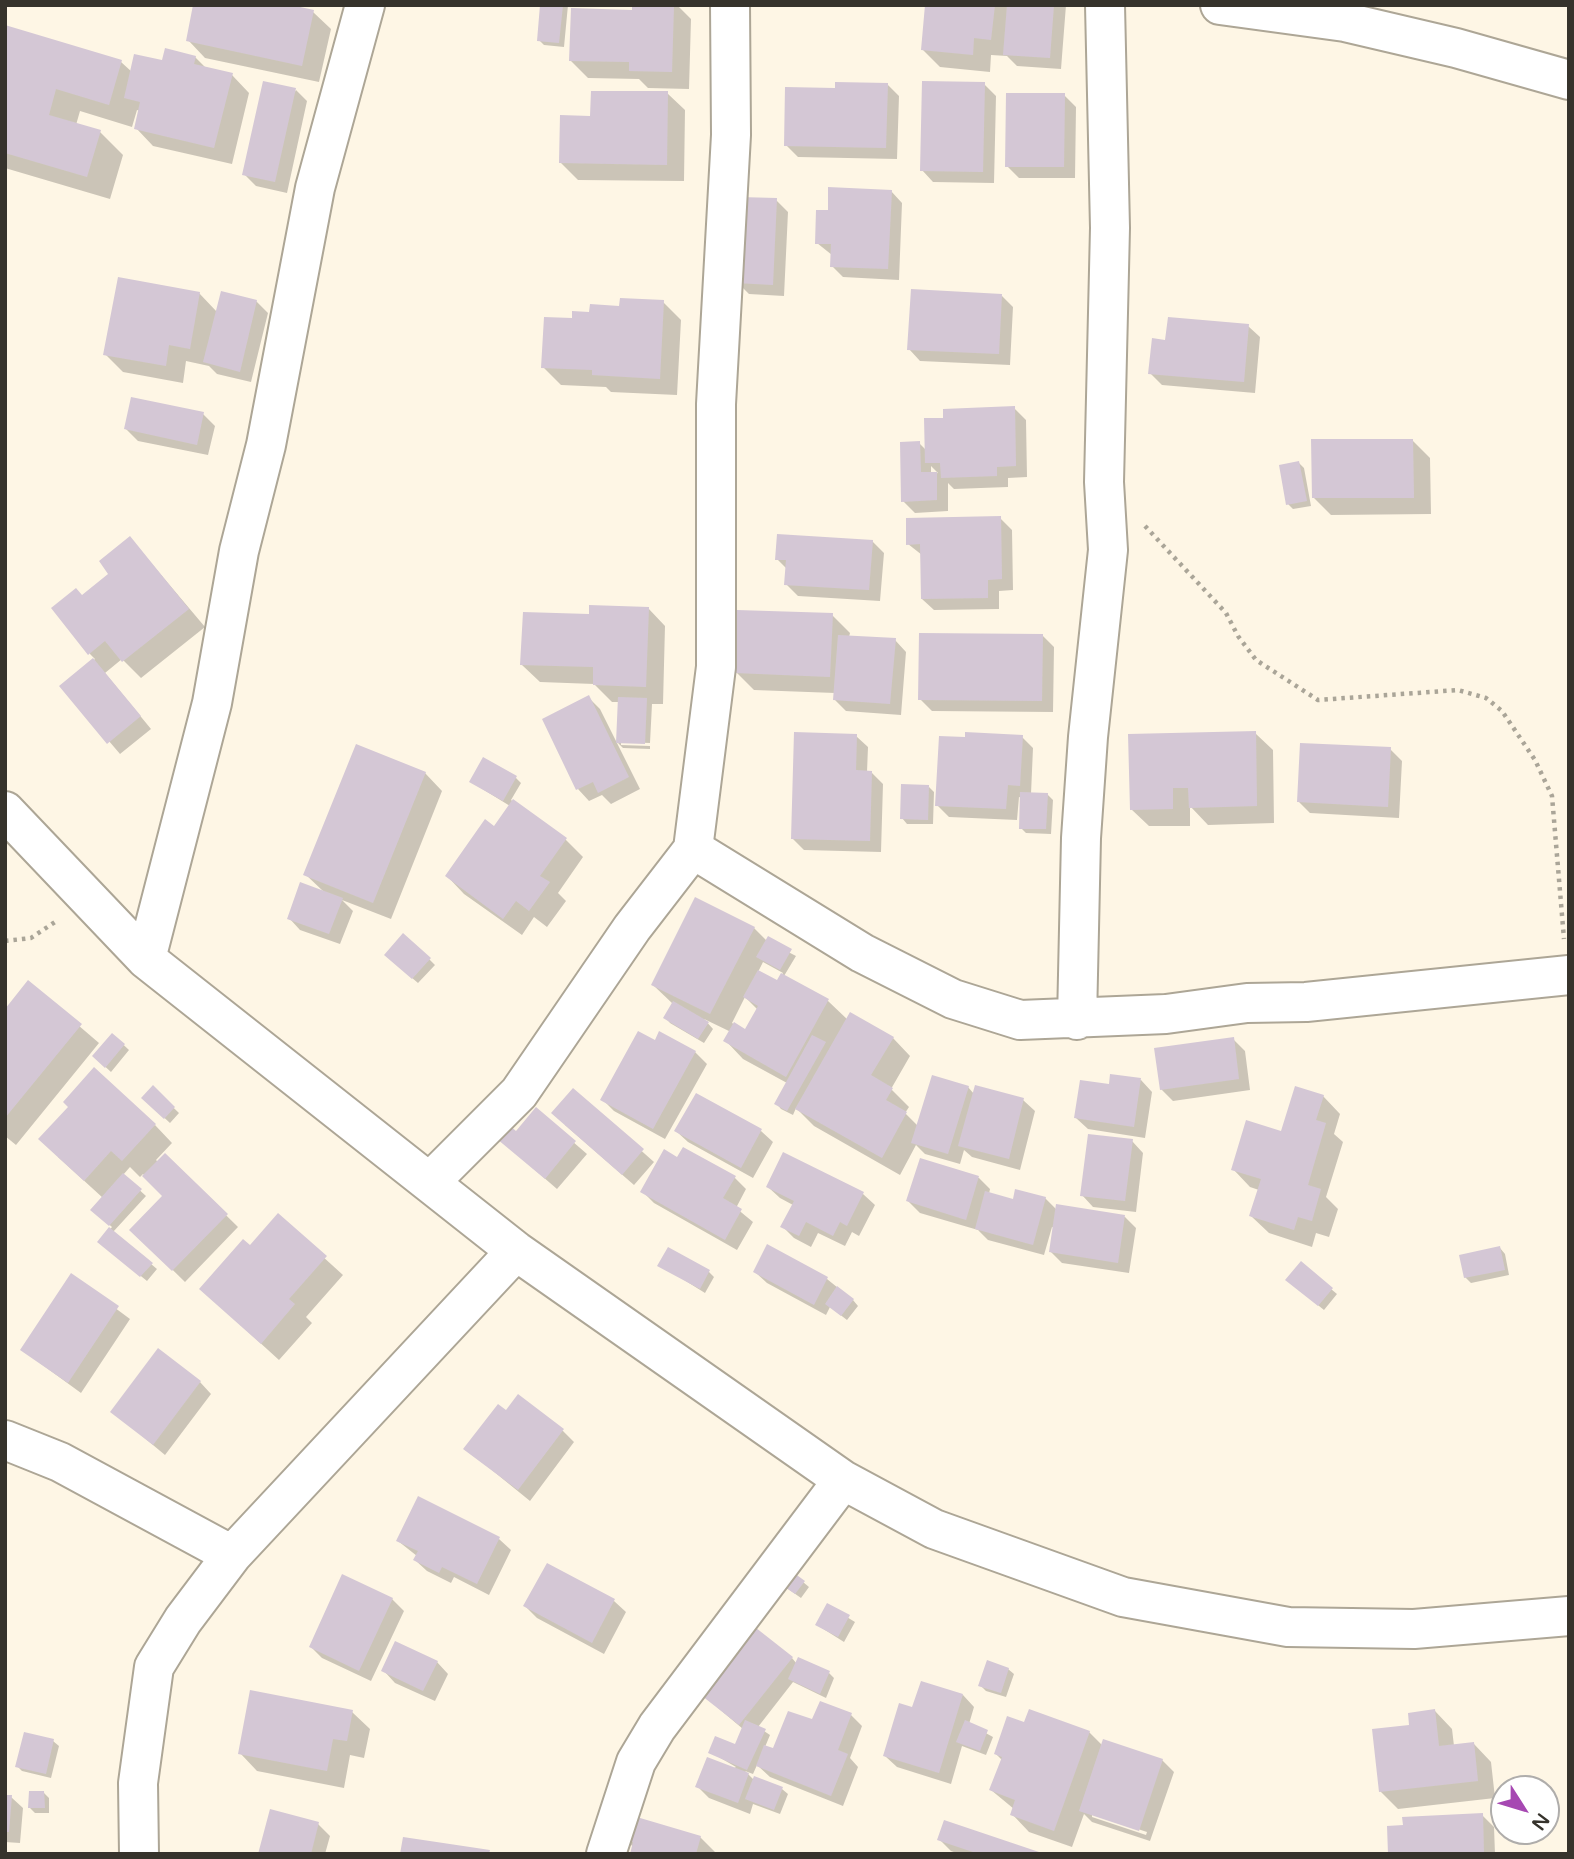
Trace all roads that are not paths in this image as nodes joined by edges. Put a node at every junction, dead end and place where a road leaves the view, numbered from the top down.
1 (365, 5) edge
2 (730, 5) edge
3 (1105, 5) edge
4 (1220, 5) edge
5 (1569, 80) edge
6 (5, 811) edge
7 (693, 849) junction
8 (146, 959) junction
9 (1568, 975) edge
10 (1077, 1020) junction
11 (430, 1182) junction
12 (516, 1251) junction
13 (5, 1440) edge
14 (843, 1480) junction
15 (232, 1555) junction
16 (1569, 1616) edge
17 (139, 1854) edge
18 (606, 1854) edge

1 - 8 street
2 - 7 street
3 - 10 street
4 - 5 street
6 - 8 street
7 - 10 street
7 - 11 street
8 - 11 street
9 - 10 street
11 - 12 street
12 - 14 street
12 - 15 street
13 - 15 street
14 - 16 street
14 - 18 street
15 - 17 street

